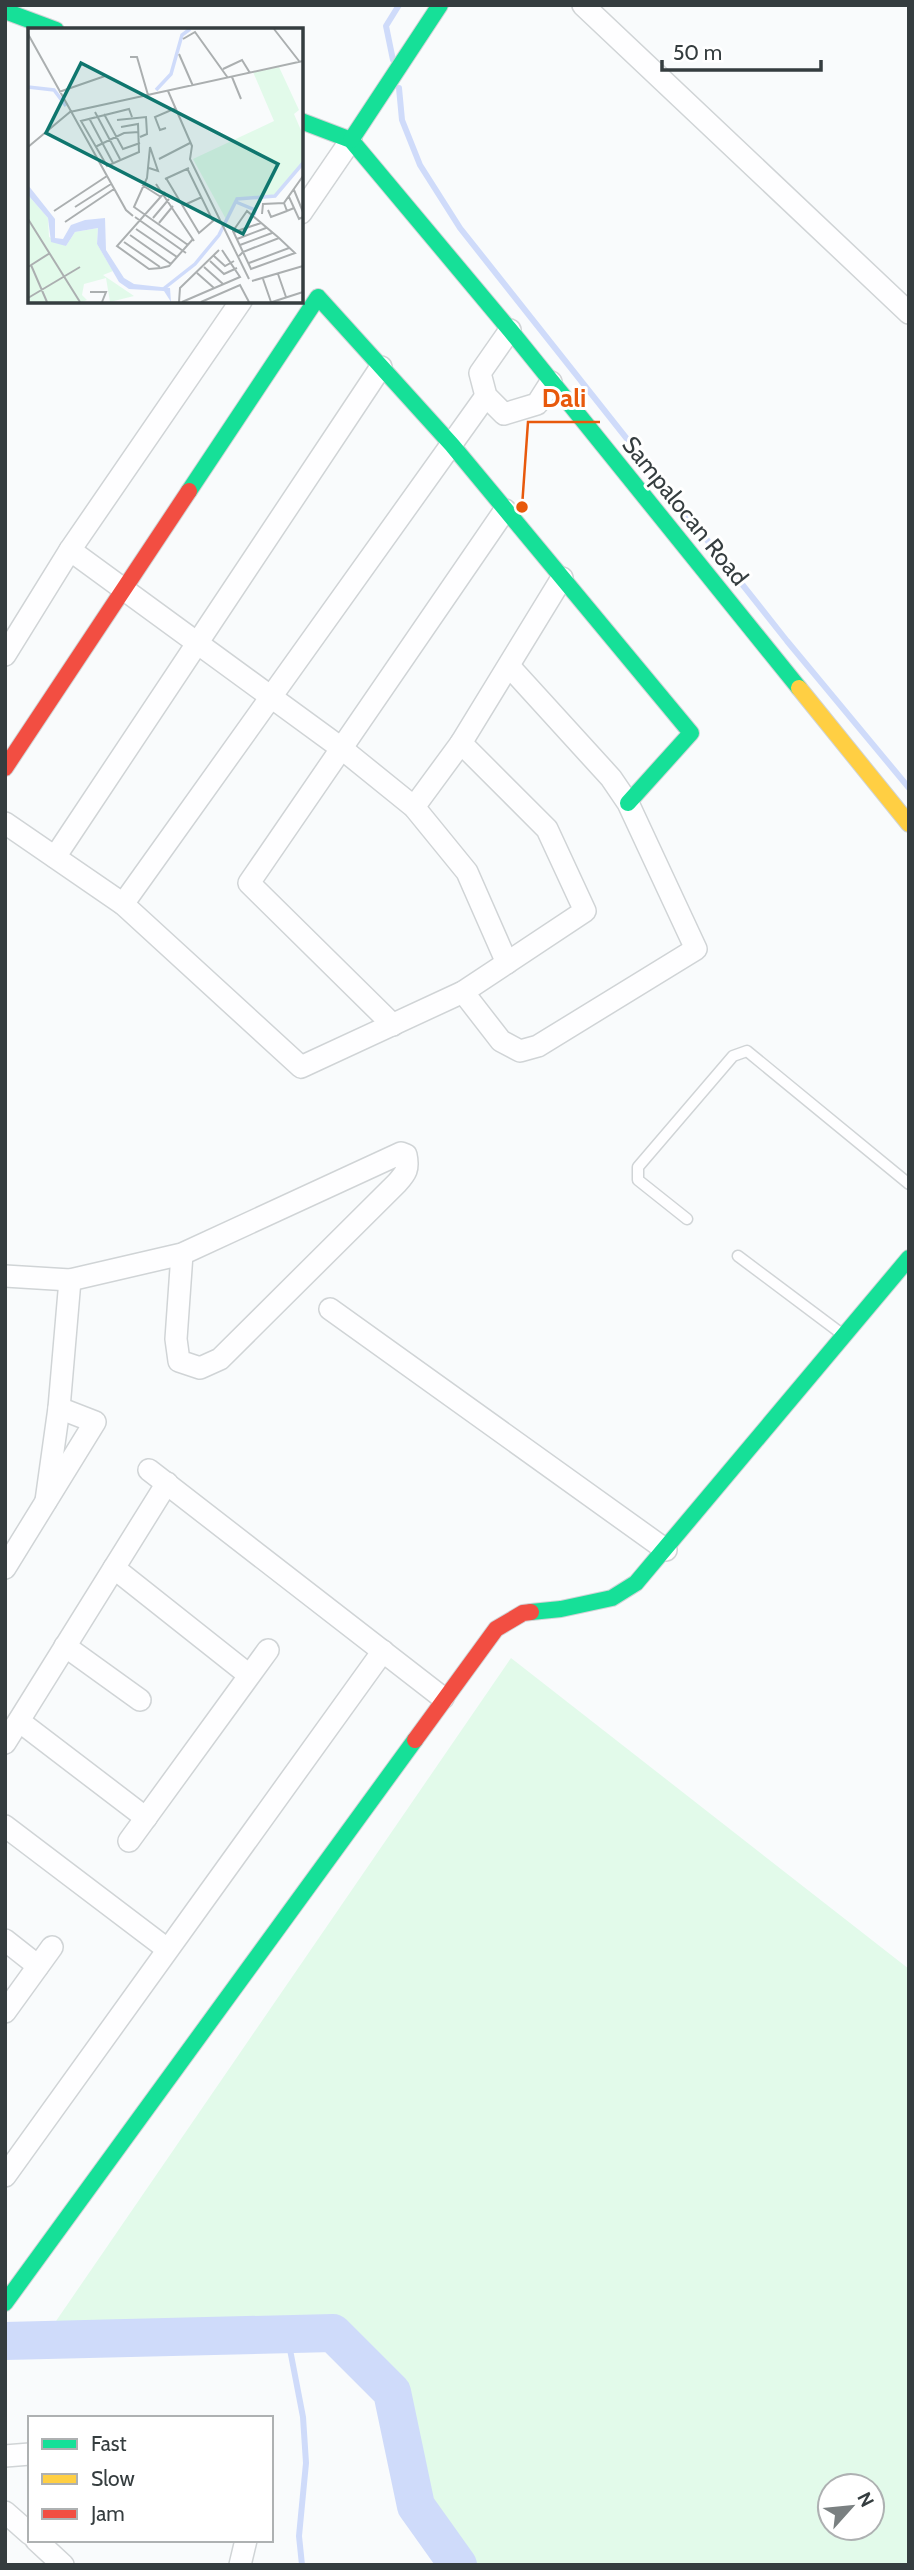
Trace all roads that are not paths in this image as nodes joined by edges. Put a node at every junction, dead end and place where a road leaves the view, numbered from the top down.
1 (440, 5) edge
2 (583, 5) edge
3 (5, 11) edge
4 (51, 28) edge
5 (303, 122) edge
6 (351, 140) junction
7 (303, 211) edge
8 (240, 303) edge
9 (909, 313) edge
10 (510, 331) junction
11 (382, 367) junction
12 (551, 382) junction
13 (486, 396) junction
14 (452, 445) junction
15 (505, 510) junction
16 (70, 550) junction
17 (562, 578) junction
18 (124, 589) junction
19 (197, 644) junction
20 (5, 655) edge
21 (509, 666) junction
22 (270, 698) junction
23 (461, 743) junction
24 (341, 748) junction
25 (5, 768) edge
26 (628, 803) junction
27 (414, 807) junction
28 (5, 823) edge
29 (909, 824) edge
30 (55, 857) junction
31 (122, 904) junction
32 (507, 963) junction
33 (463, 992) junction
34 (393, 1025) junction
35 (909, 1184) edge
36 (687, 1219) dead end
37 (182, 1254) junction
38 (738, 1256) dead end
39 (909, 1258) edge
40 (5, 1276) edge
41 (70, 1280) junction
42 (330, 1309) dead end
43 (845, 1335) junction
44 (59, 1408) junction
45 (149, 1470) dead end
46 (167, 1483) junction
47 (46, 1501) junction
48 (12, 1545) edge
49 (666, 1550) junction
50 (5, 1568) edge
51 (114, 1568) junction
52 (65, 1646) junction
53 (268, 1650) dead end
54 (383, 1651) junction
55 (249, 1675) junction
56 (443, 1698) junction
57 (139, 1700) dead end
58 (19, 1721) junction
59 (5, 1743) edge
60 (146, 1818) junction
61 (5, 1826) edge
62 (129, 1841) dead end
63 (5, 1940) edge
64 (52, 1947) dead end
65 (167, 1949) junction
66 (38, 1966) junction
67 (5, 2012) edge
68 (5, 2176) edge
69 (9, 2297) edge
70 (28, 2454) edge
71 (5, 2456) edge
72 (5, 2512) edge
73 (28, 2532) edge
74 (38, 2542) edge
75 (246, 2542) edge
76 (63, 2565) edge
77 (240, 2565) edge

1 - 6 street
2 - 9 street
3 - 4 street
5 - 6 street, Sampalocan Road
6 - 7 street
6 - 10 street, Sampalocan Road
8 - 16 street
10 - 12 street, Sampalocan Road
10 - 13 street
11 - 14 street
11 - 18 street
11 - 19 street
12 - 13 street
12 - 29 street, Sampalocan Road
13 - 14 street
14 - 15 street
14 - 22 street
15 - 17 street
15 - 24 street
16 - 18 street
16 - 20 street
17 - 21 street
17 - 26 street
18 - 19 street
18 - 25 street
19 - 22 street
19 - 30 street
21 - 23 street
21 - 26 street
22 - 24 street
22 - 31 street
23 - 27 street
23 - 32 street
24 - 27 street
24 - 34 street
26 - 33 street
27 - 32 street
28 - 30 street
30 - 31 street
31 - 34 street
32 - 33 street
33 - 34 street
35 - 36 lane
37 - 37 street
37 - 41 street
38 - 43 lane
39 - 43 street
40 - 41 street
41 - 44 street
42 - 49 street
43 - 49 street
44 - 47 street
44 - 47 street
45 - 46 street
46 - 51 street
46 - 54 street
47 - 48 street
48 - 50 street
49 - 56 street
51 - 52 street
51 - 55 street
52 - 57 street
52 - 58 street
53 - 55 street
54 - 56 street
54 - 65 street
55 - 60 street
56 - 69 street
58 - 59 street
58 - 60 street
60 - 62 street
61 - 65 street
63 - 66 street
64 - 66 street
65 - 68 street
66 - 67 street
70 - 71 street
72 - 73 street
74 - 76 street
75 - 77 street

